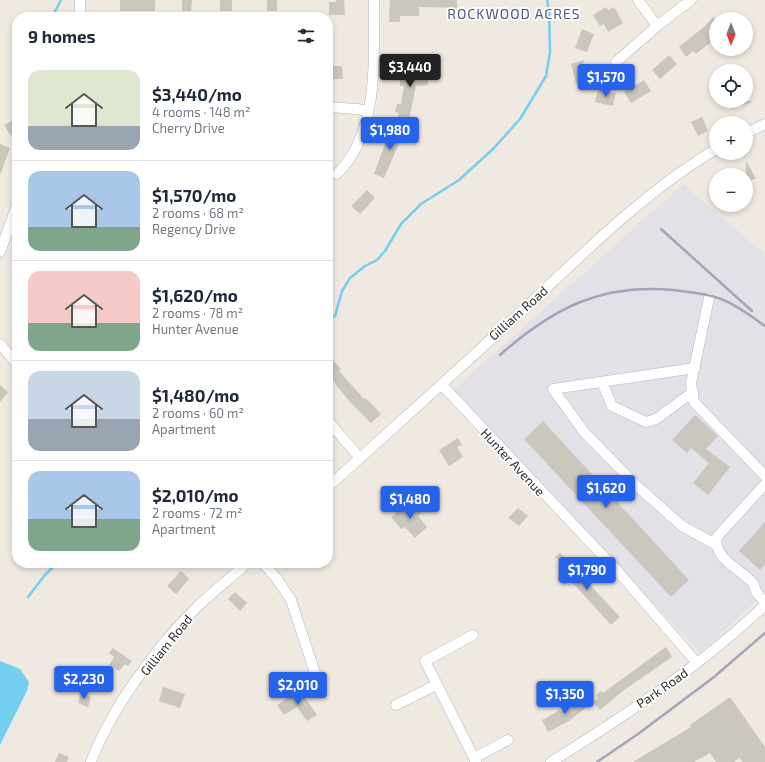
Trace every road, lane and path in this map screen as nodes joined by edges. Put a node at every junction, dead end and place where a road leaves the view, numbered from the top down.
1 (80, 0) edge
2 (374, 0) edge
3 (638, 0) edge
4 (691, 0) edge
5 (80, 12) edge
6 (657, 26) junction
7 (616, 62) dead end
8 (333, 107) edge
9 (368, 111) junction
10 (765, 124) edge
11 (753, 130) edge
12 (709, 154) edge
13 (337, 174) dead end
14 (12, 219) edge
15 (0, 252) edge
16 (709, 298) dead end
17 (0, 344) edge
18 (12, 358) edge
19 (695, 368) junction
20 (602, 382) junction
21 (442, 385) junction
22 (692, 392) junction
23 (333, 427) edge
24 (360, 458) junction
25 (765, 476) edge
26 (333, 482) edge
27 (765, 484) edge
28 (715, 544) junction
29 (241, 568) edge
30 (268, 568) edge
31 (765, 602) edge
32 (765, 606) edge
33 (473, 634) dead end
34 (697, 663) junction
35 (436, 685) junction
36 (320, 688) dead end
37 (396, 705) dead end
38 (508, 740) dead end
39 (475, 760) edge
40 (90, 762) edge
41 (551, 762) edge

1 - 5 street
2 - 9 street
3 - 6 street
4 - 6 street
6 - 7 street
8 - 9 street
9 - 13 street
10 - 11 street
12 - 21 street, Gilliam Road
14 - 15 street
16 - 19 street
17 - 18 street
19 - 20 street
19 - 22 street
20 - 22 street
20 - 28 street
21 - 24 street, Gilliam Road
21 - 34 street, Hunter Avenue
22 - 25 street
23 - 24 street
24 - 26 street, Gilliam Road
27 - 28 street
28 - 31 street
29 - 40 street, Gilliam Road
30 - 36 street
32 - 34 street, Park Road
33 - 35 street
34 - 41 street, Park Road
35 - 37 street
35 - 39 street
38 - 39 street

